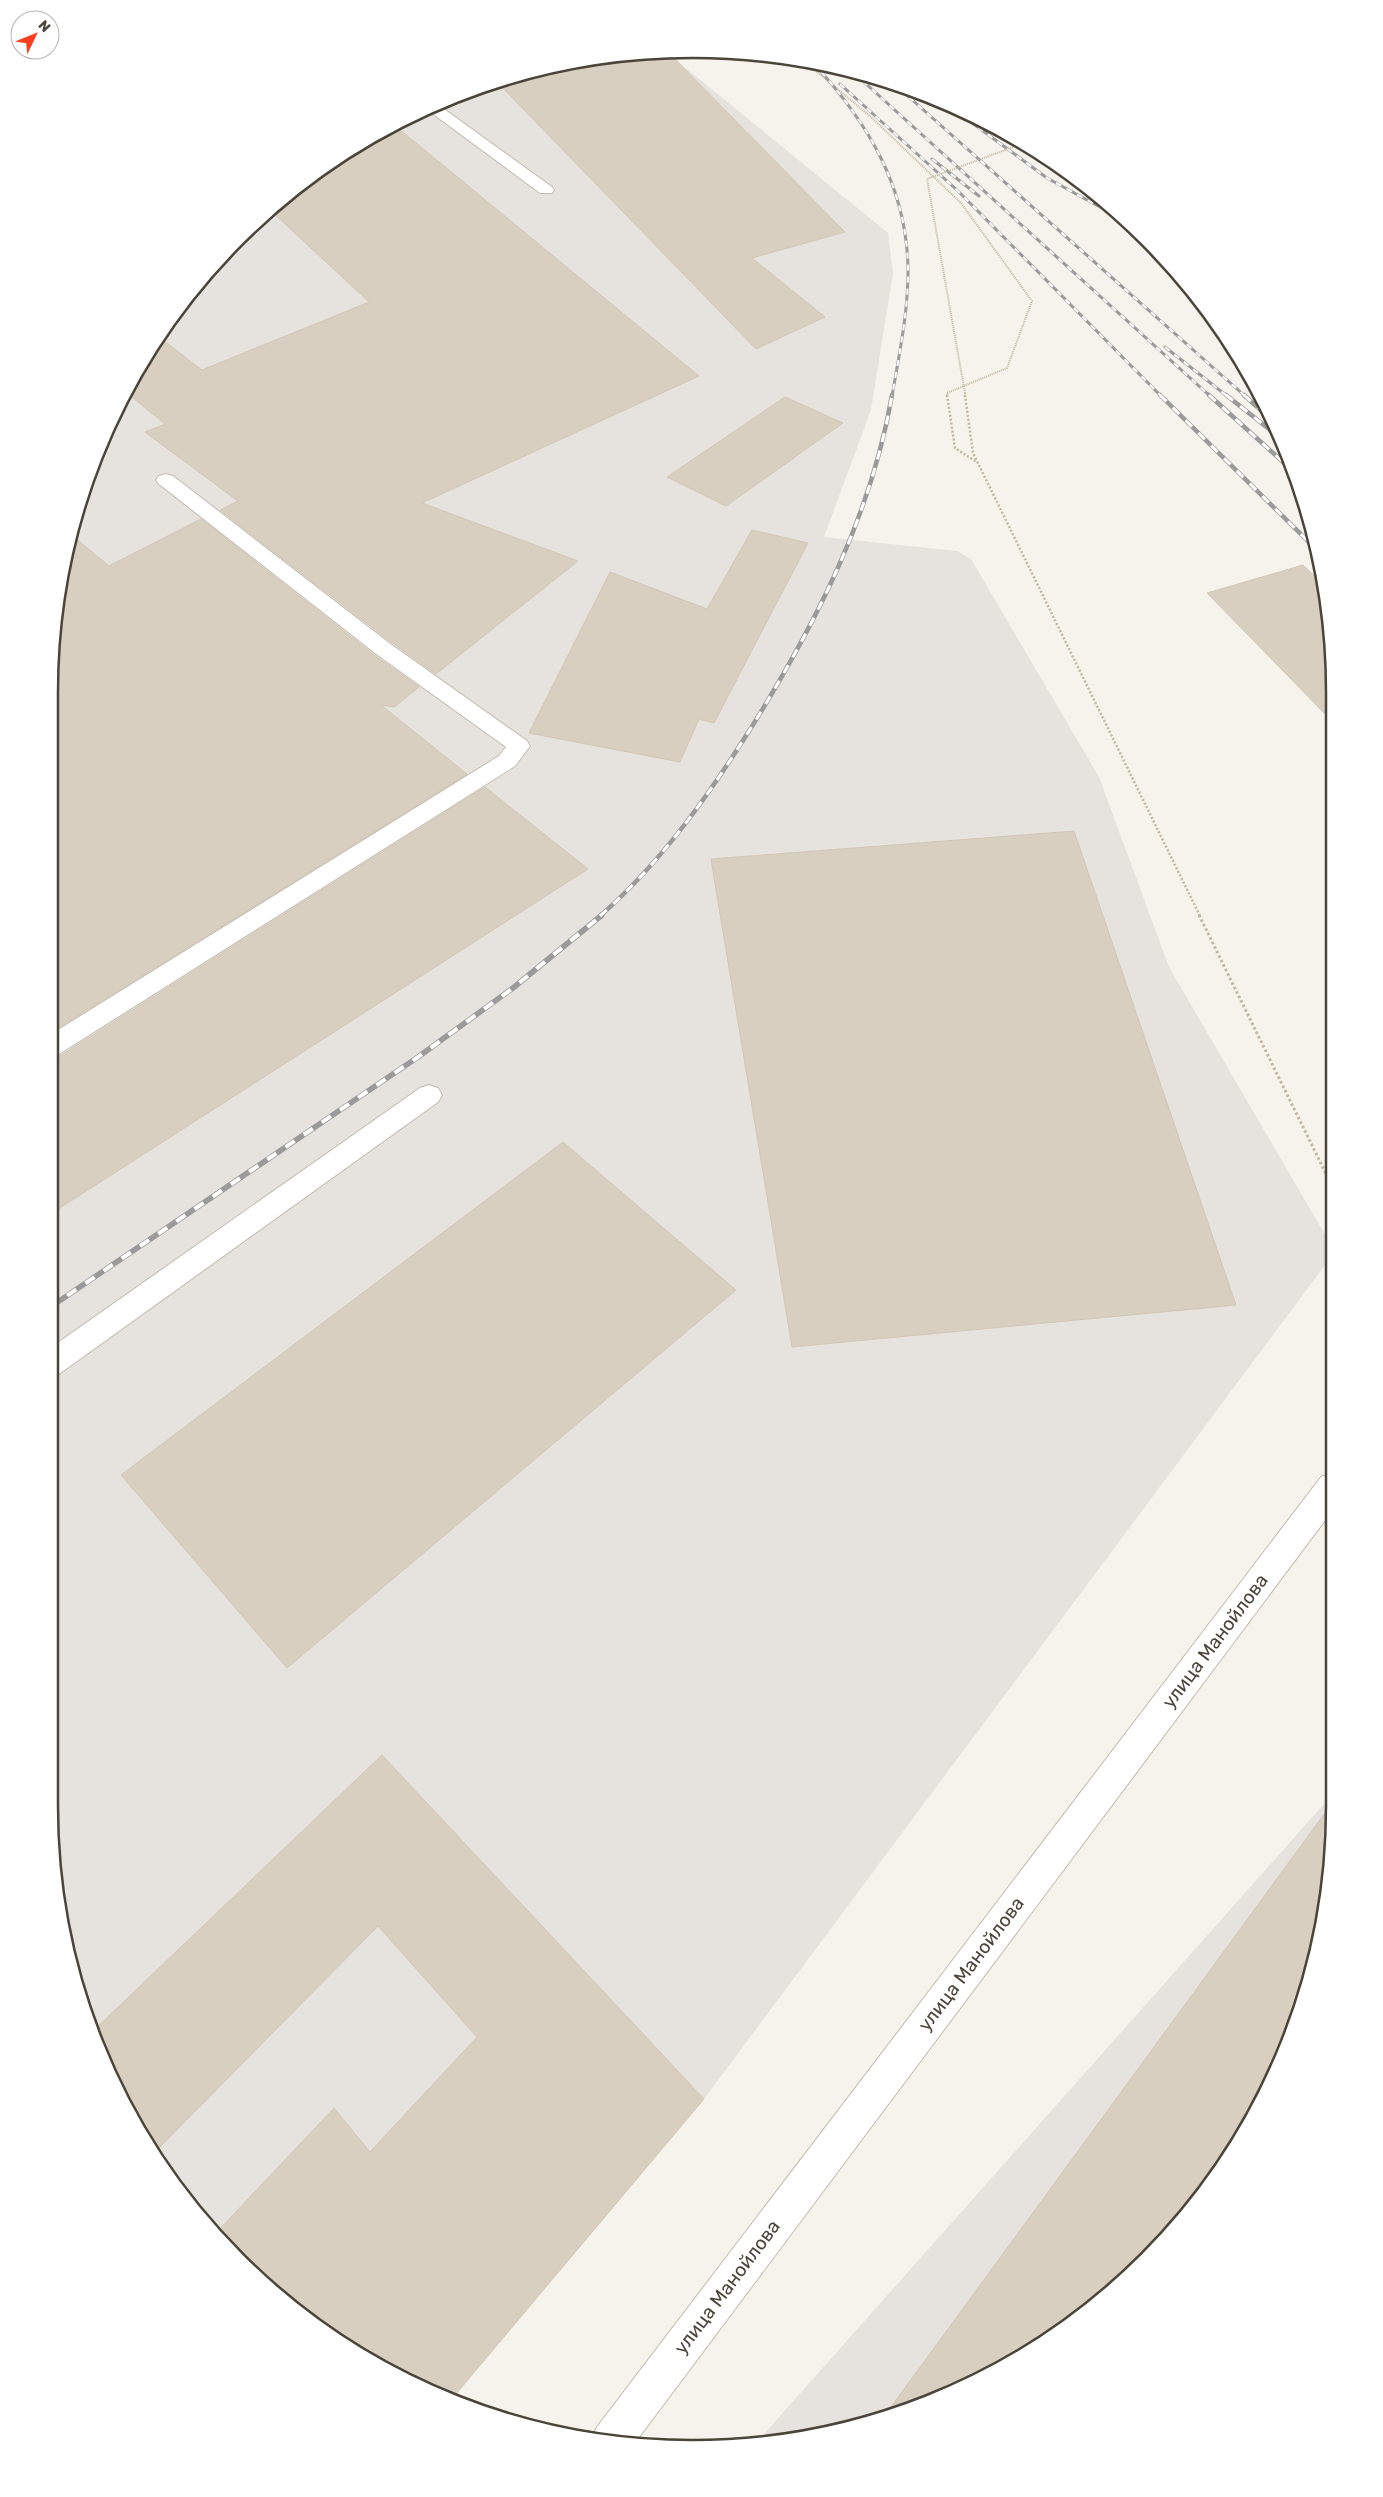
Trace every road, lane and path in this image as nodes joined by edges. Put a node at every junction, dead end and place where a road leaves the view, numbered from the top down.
1 (815, 70) edge
2 (438, 111) edge
3 (1016, 146) edge
4 (546, 190) dead end
5 (978, 464) junction
6 (166, 480) dead end
7 (58, 1042) edge
8 (429, 1095) dead end
9 (1326, 1174) edge
10 (58, 1359) edge
11 (1326, 1495) edge
12 (615, 2435) edge

1 - 5 path
2 - 4 street
3 - 5 path, bridge
5 - 9 path
6 - 7 street
8 - 10 street
11 - 12 street, улица Манойлова

